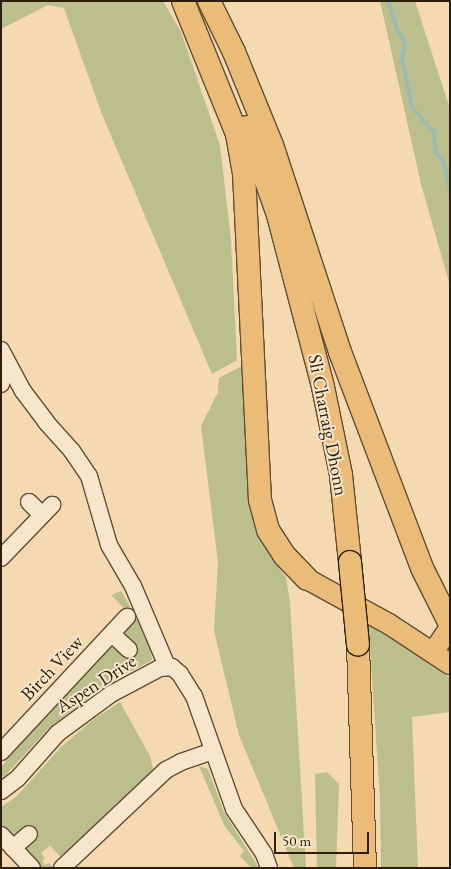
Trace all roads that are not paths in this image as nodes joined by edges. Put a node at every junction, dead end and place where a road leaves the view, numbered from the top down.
1 (183, 1) edge
2 (195, 1) edge
3 (209, 1) edge
4 (4, 357) edge
5 (1, 384) edge
6 (29, 502) dead end
7 (1, 558) edge
8 (307, 579) joint
9 (127, 617) dead end
10 (450, 626) edge
11 (112, 634) junction
12 (129, 650) dead end
13 (434, 652) junction
14 (450, 664) edge
15 (167, 666) junction
16 (213, 751) junction
17 (1, 752) edge
18 (1, 791) edge
19 (29, 834) dead end
20 (1, 835) edge
21 (13, 848) junction
22 (32, 868) edge
23 (62, 868) edge
24 (269, 868) edge
25 (364, 868) edge

1 - 8 highway
2 - 25 highway, Sli Charraig Dhonn, bridge
3 - 10 highway
4 - 5 street
4 - 15 street
6 - 7 street
8 - 13 main road
9 - 11 street, Birch View
10 - 13 main road
11 - 12 street, Birch View
11 - 17 street, Birch View
13 - 14 main road
15 - 16 street, Aspen Drive
15 - 18 street, Aspen Drive
16 - 23 street
16 - 24 street, Aspen Drive
19 - 21 street
20 - 21 street
21 - 22 street

